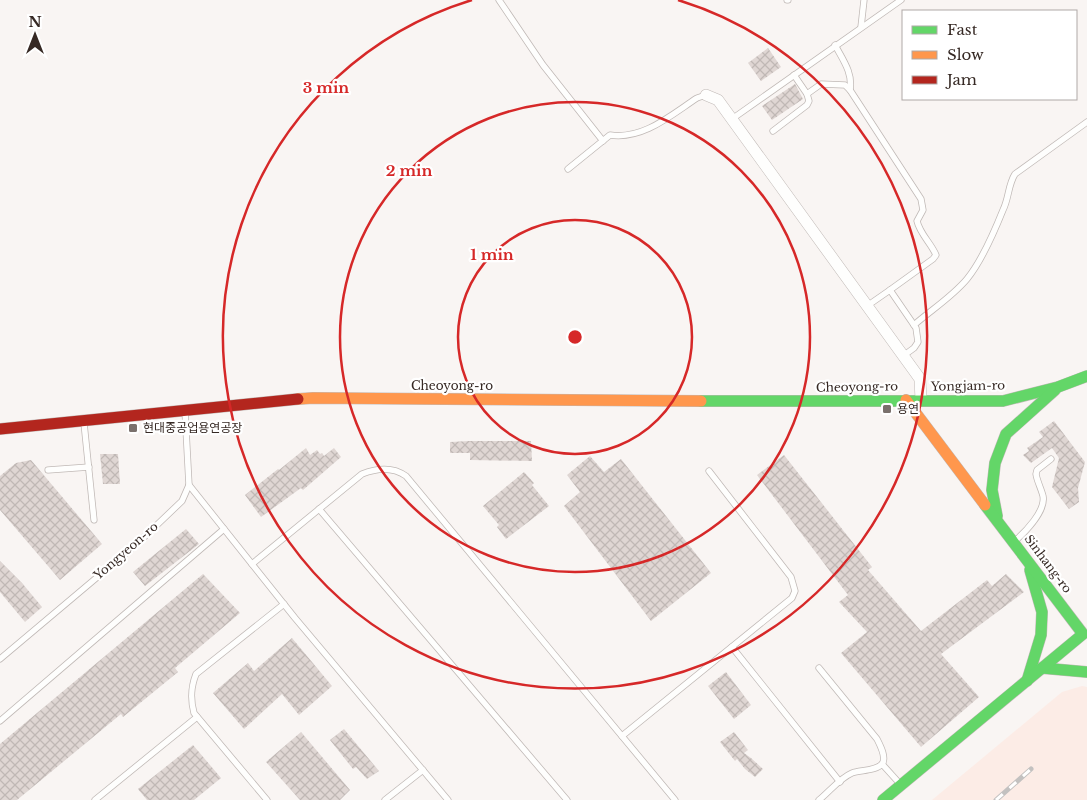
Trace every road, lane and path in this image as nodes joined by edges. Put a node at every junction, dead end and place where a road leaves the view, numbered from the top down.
1 (499, 0) edge
2 (864, 0) edge
3 (901, 0) edge
4 (861, 28) junction
5 (836, 45) junction
6 (794, 75) junction
7 (850, 90) junction
8 (807, 94) junction
9 (706, 95) joint
10 (732, 118) junction
11 (1087, 122) edge
12 (773, 131) dead end
13 (603, 141) junction
14 (568, 169) dead end
15 (890, 290) junction
16 (867, 306) junction
17 (914, 325) junction
18 (903, 356) junction
19 (1087, 376) edge
20 (1058, 387) junction
21 (906, 400) junction
22 (921, 400) junction
23 (185, 411) junction
24 (84, 421) junction
25 (0, 429) edge
26 (1051, 459) dead end
27 (88, 467) junction
28 (48, 470) dead end
29 (709, 472) dead end
30 (189, 485) junction
31 (319, 509) junction
32 (94, 520) dead end
33 (998, 520) junction
34 (224, 529) junction
35 (1014, 542) junction
36 (1028, 560) junction
37 (252, 564) junction
38 (284, 604) junction
39 (1085, 636) edge
40 (732, 647) junction
41 (1, 656) edge
42 (818, 668) dead end
43 (1042, 668) junction
44 (1087, 672) edge
45 (1027, 681) junction
46 (197, 717) junction
47 (0, 721) edge
48 (622, 736) junction
49 (882, 764) junction
50 (423, 770) junction
51 (840, 782) junction
52 (901, 785) junction
53 (95, 800) edge
54 (267, 800) edge
55 (386, 800) edge
56 (448, 800) edge
57 (567, 800) edge
58 (675, 800) edge
59 (819, 800) edge
60 (883, 800) edge

1 - 13 lane
2 - 4 lane
3 - 4 lane
4 - 5 lane
5 - 6 lane
5 - 7 lane
6 - 8 lane
6 - 10 lane
7 - 8 lane
7 - 15 lane
8 - 12 lane
9 - 10 street
9 - 13 lane
10 - 16 street
11 - 17 lane
13 - 14 lane
15 - 16 lane
15 - 17 lane
16 - 18 street
17 - 18 lane
18 - 22 street
19 - 20 street, Yongjam-ro
20 - 22 street, Yongjam-ro
20 - 33 street
21 - 22 street, Yongjam-ro
21 - 23 street, Cheoyong-ro
21 - 33 street, Sinhang-ro
23 - 24 street, Cheoyong-ro
23 - 30 lane
24 - 25 street, Cheoyong-ro
24 - 27 lane
26 - 35 lane
27 - 28 lane
27 - 32 lane
29 - 40 lane
30 - 34 lane
30 - 41 lane, Yongyeon-ro
31 - 37 lane
31 - 48 lane
31 - 57 lane
33 - 35 street, Sinhang-ro
34 - 37 lane
34 - 47 lane
35 - 36 street, Sinhang-ro
36 - 39 street, Sinhang-ro
36 - 45 street
37 - 38 lane
38 - 46 lane
38 - 50 lane
39 - 43 street, Sinhang-ro
40 - 48 lane
40 - 51 lane
42 - 49 lane
43 - 44 street
43 - 45 street, Sinhang-ro
45 - 52 street, Sinhang-ro
46 - 53 lane
46 - 54 lane
48 - 58 lane
49 - 51 lane
49 - 52 lane
50 - 55 lane
50 - 56 lane
51 - 59 lane
52 - 60 street, Sinhang-ro

